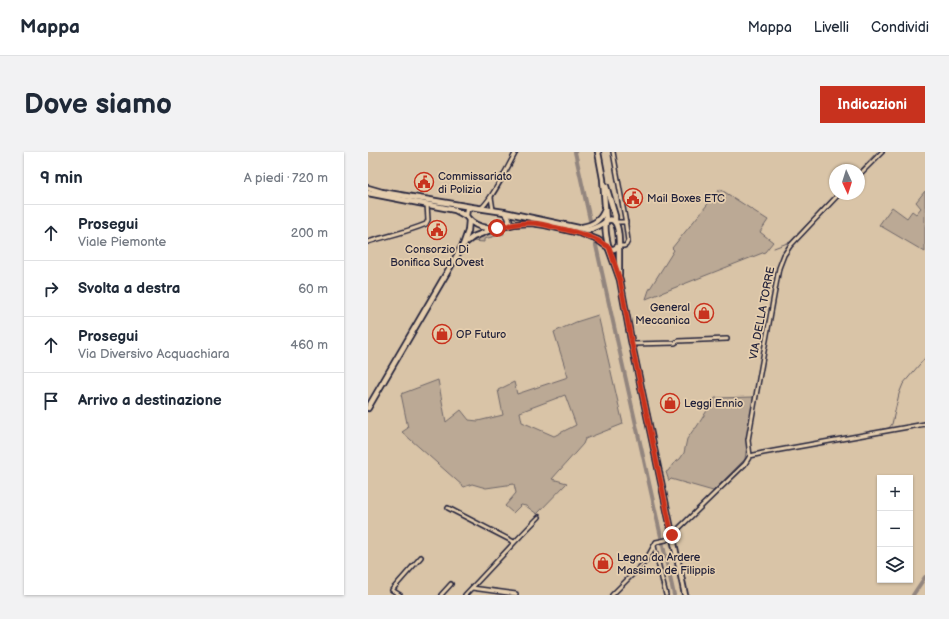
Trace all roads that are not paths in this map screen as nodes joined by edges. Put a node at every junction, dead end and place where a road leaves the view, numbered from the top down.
1 (516, 152) edge
2 (598, 152) edge
3 (613, 152) edge
4 (882, 152) edge
5 (865, 168) edge
6 (603, 179) junction
7 (368, 188) edge
8 (368, 193) edge
9 (491, 196) junction
10 (833, 200) edge
11 (427, 204) junction
12 (471, 207) junction
13 (605, 207) junction
14 (481, 208) junction
15 (494, 210) junction
16 (504, 212) junction
17 (467, 218) junction
18 (606, 221) junction
19 (615, 222) junction
20 (626, 222) junction
21 (506, 226) junction
22 (578, 227) junction
23 (493, 229) junction
24 (368, 242) edge
25 (463, 245) junction
26 (619, 246) junction
27 (609, 248) junction
28 (620, 280) junction
29 (727, 339) dead end
30 (632, 344) junction
31 (368, 408) edge
32 (925, 424) edge
33 (750, 456) junction
34 (448, 508) dead end
35 (539, 517) dead end
36 (672, 535) junction
37 (514, 542) junction
38 (654, 546) junction
39 (421, 557) dead end
40 (451, 584) dead end
41 (472, 588) junction
42 (516, 594) edge
43 (400, 595) edge
44 (441, 595) edge
45 (465, 595) edge
46 (612, 595) edge
47 (666, 595) edge
48 (685, 595) edge

1 - 9 street
2 - 6 street
3 - 20 street
4 - 5 street
6 - 13 street
6 - 19 street
7 - 12 street
8 - 11 street
9 - 14 street
9 - 15 street
10 - 33 street, VIA DELLA TORRE
11 - 17 street
11 - 24 street
12 - 14 street
12 - 17 street
13 - 18 street
13 - 22 street
14 - 15 street
15 - 16 street
16 - 21 street
16 - 22 street
17 - 23 street
17 - 25 street
18 - 19 street
18 - 22 street
18 - 27 street
19 - 20 street
19 - 26 street
20 - 26 street
21 - 23 street
21 - 27 street
23 - 25 street
25 - 31 street
26 - 27 street
26 - 28 street
27 - 28 street
28 - 30 street
29 - 30 street
30 - 36 street
32 - 33 street
33 - 36 street
34 - 37 street
35 - 37 street
36 - 38 street
36 - 48 street
37 - 41 street
38 - 46 street
38 - 47 street
39 - 43 street
40 - 44 street
41 - 42 street
41 - 45 street

